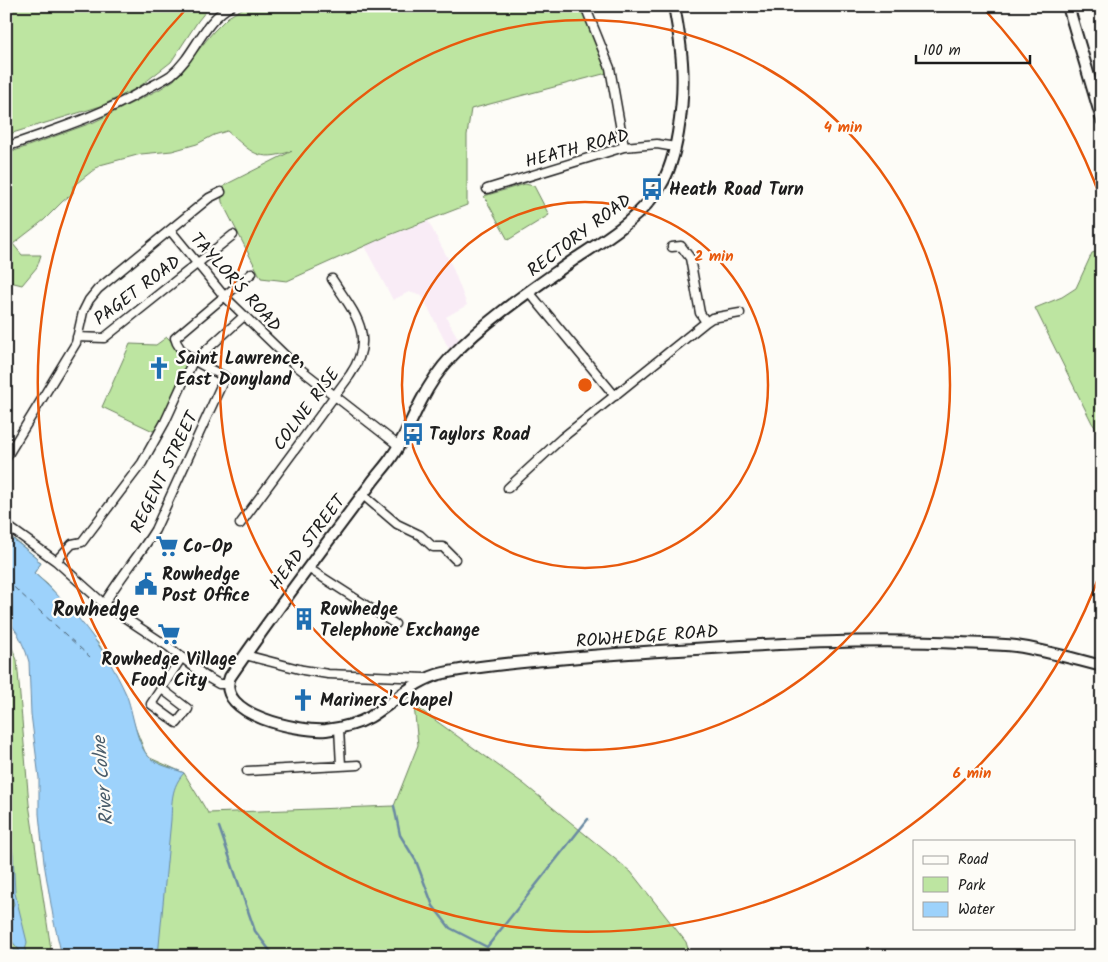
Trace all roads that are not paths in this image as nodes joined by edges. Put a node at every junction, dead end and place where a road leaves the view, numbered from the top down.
1 (231, 6) edge
2 (585, 6) edge
3 (674, 6) edge
4 (1068, 6) edge
5 (1102, 120) edge
6 (6, 147) edge
7 (624, 147) junction
8 (675, 147) junction
9 (487, 188) dead end
10 (221, 192) dead end
11 (170, 230) junction
12 (233, 234) dead end
13 (679, 244) dead end
14 (197, 263) junction
15 (252, 273) dead end
16 (332, 279) dead end
17 (529, 292) junction
18 (224, 296) junction
19 (740, 313) dead end
20 (244, 316) junction
21 (706, 322) junction
22 (78, 337) junction
23 (195, 360) junction
24 (334, 396) junction
25 (615, 396) junction
26 (399, 446) junction
27 (6, 458) edge
28 (508, 488) dead end
29 (363, 495) junction
30 (240, 524) dead end
31 (6, 525) edge
32 (455, 559) dead end
33 (56, 561) junction
34 (308, 568) junction
35 (104, 604) junction
36 (396, 624) dead end
37 (245, 655) junction
38 (182, 658) junction
39 (1102, 666) edge
40 (425, 678) junction
41 (227, 684) junction
42 (162, 689) junction
43 (339, 728) junction
44 (358, 765) dead end
45 (340, 766) junction
46 (247, 771) dead end

1 - 6 street
2 - 7 street
3 - 8 street, RECTORY ROAD
4 - 5 street
7 - 8 street, HEATH ROAD
7 - 9 street, HEATH ROAD
8 - 17 street, RECTORY ROAD
10 - 11 street
11 - 14 street, TAYLOR'S ROAD
11 - 22 street
12 - 14 street, PAGET ROAD
13 - 21 street
14 - 18 street, TAYLOR'S ROAD
14 - 22 street, PAGET ROAD
15 - 18 street
16 - 24 street, COLNE RISE
17 - 25 street
17 - 26 street, RECTORY ROAD
18 - 20 street, TAYLOR'S ROAD
18 - 23 street
19 - 21 street
20 - 23 street
20 - 24 street, TAYLOR'S ROAD
21 - 25 street
22 - 27 street
23 - 33 street
23 - 35 street, REGENT STREET
24 - 26 street, TAYLOR'S ROAD
24 - 30 street, COLNE RISE
25 - 28 street
26 - 29 street, HEAD STREET
29 - 32 street
29 - 34 street, HEAD STREET
31 - 33 street
33 - 35 street
34 - 36 street
34 - 37 street, HEAD STREET
35 - 38 street
37 - 40 street
37 - 41 street, HEAD STREET
38 - 41 street
38 - 42 street
39 - 40 street, ROWHEDGE ROAD
40 - 43 street, ROWHEDGE ROAD
41 - 43 street, ROWHEDGE ROAD
42 - 42 street
43 - 45 street
44 - 45 street
45 - 46 street

